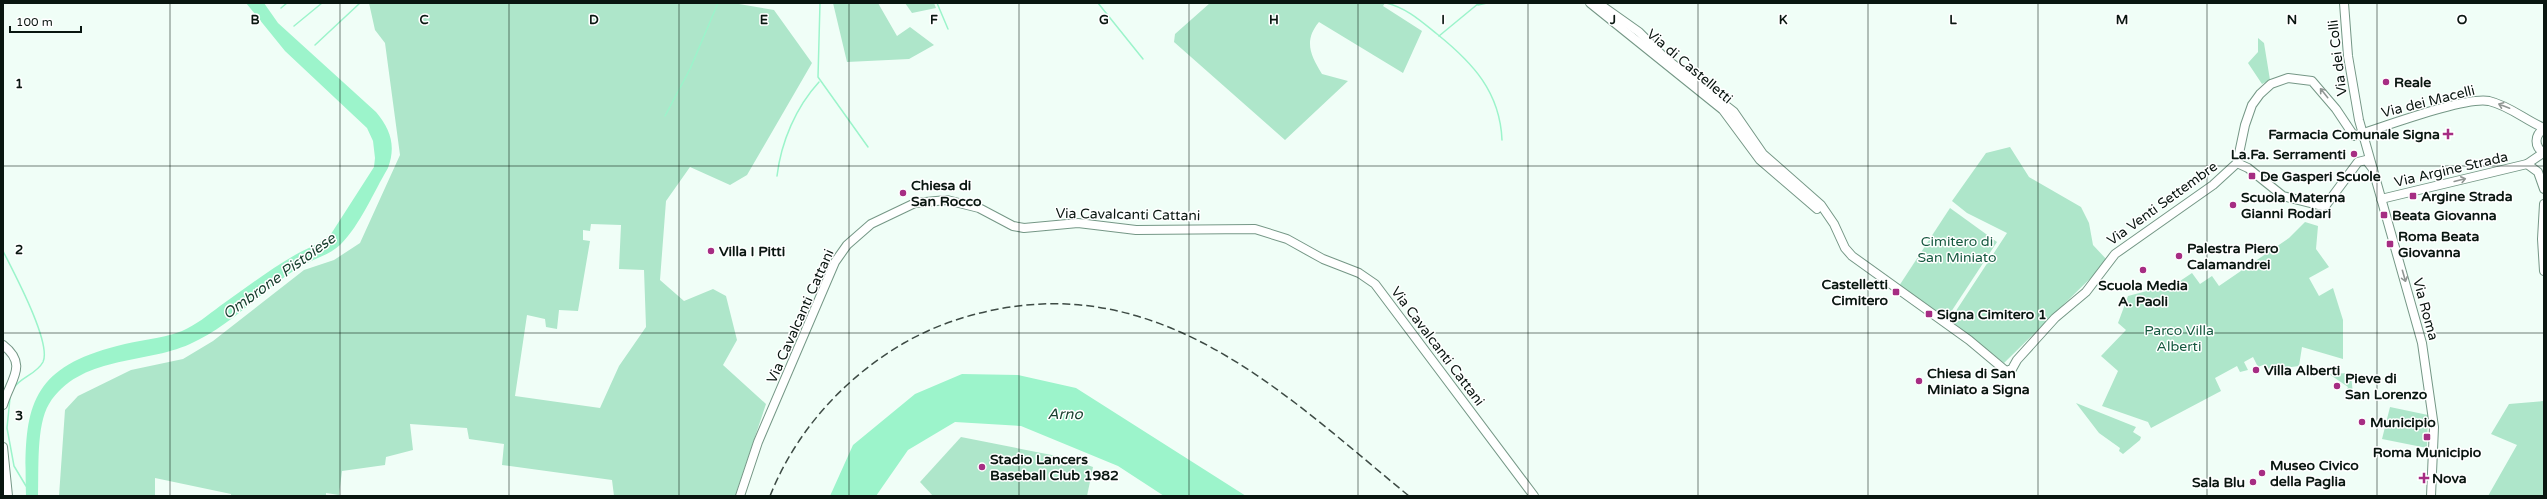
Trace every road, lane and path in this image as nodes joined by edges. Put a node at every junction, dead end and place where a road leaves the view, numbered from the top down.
1 (1590, 3) edge
2 (1598, 3) edge
3 (2344, 3) edge
4 (2359, 120) junction
5 (2376, 128) junction
6 (2544, 128) edge
7 (2363, 134) junction
8 (2354, 136) joint
9 (2544, 155) edge
10 (2237, 163) junction
11 (2527, 164) junction
12 (2374, 171) junction
13 (2544, 189) edge
14 (2381, 198) junction
15 (2544, 204) edge
16 (1834, 224) junction
17 (2544, 271) edge
18 (3, 345) edge
19 (2004, 369) joint
20 (3, 405) edge
21 (3, 447) edge
22 (8, 496) edge
23 (740, 496) edge
24 (1534, 496) edge
25 (2431, 496) edge

1 - 16 main road, Via di Castelletti
2 - 16 main road, Via di Castelletti
3 - 4 main road, Via dei Colli
4 - 5 main road, Via dei Macelli
4 - 7 main road, Via dei Colli
6 -> 5 main road, Via dei Macelli
5 - 7 main road, Via dei Macelli
6 - 9 main road
7 - 8 main road, Via dei Macelli
7 - 12 main road, Via Roma
8 -> 10 main road, Via Venti Settembre
9 - 11 main road
10 - 12 main road
10 - 19 main road, Via Venti Settembre
11 - 13 main road
14 -> 11 main road, Via Argine Strada
12 - 14 main road, Via Roma
14 -> 25 main road, Via Roma
15 - 17 main road
16 - 19 main road, Via di Castelletti
18 - 20 main road
21 - 22 main road
23 - 24 main road, Via Cavalcanti Cattani

